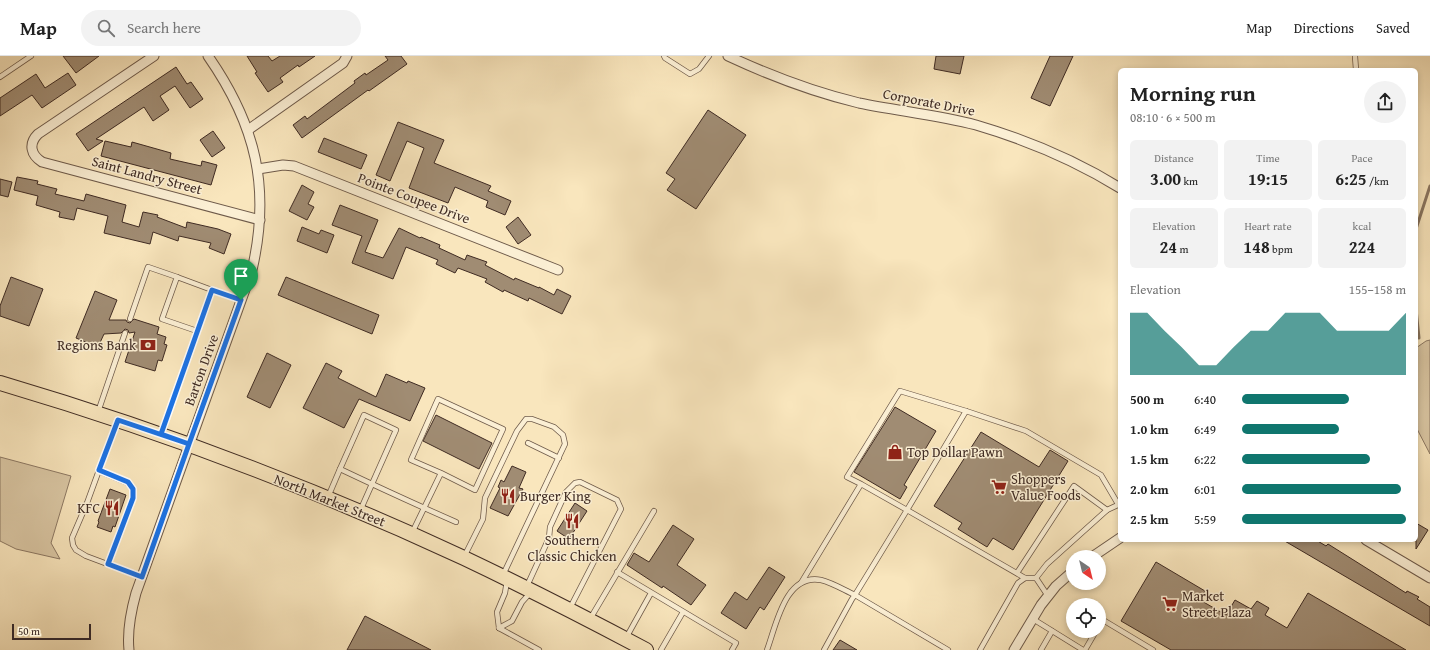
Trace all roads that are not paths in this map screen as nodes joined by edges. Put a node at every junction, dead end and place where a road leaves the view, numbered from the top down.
1 (31, 56) edge
2 (154, 56) edge
3 (208, 56) edge
4 (347, 56) edge
5 (664, 56) edge
6 (709, 56) edge
7 (728, 56) edge
8 (1355, 56) edge
9 (1356, 68) edge
10 (0, 77) edge
11 (248, 130) junction
12 (258, 169) junction
13 (1118, 187) edge
14 (260, 220) junction
15 (558, 270) dead end
16 (177, 277) junction
17 (212, 290) junction
18 (241, 300) junction
19 (130, 319) dead end
20 (197, 331) junction
21 (125, 333) dead end
22 (0, 383) edge
23 (966, 411) junction
24 (97, 413) junction
25 (118, 420) junction
26 (161, 434) junction
27 (528, 443) dead end
28 (189, 444) junction
29 (559, 458) junction
30 (99, 470) junction
31 (340, 470) junction
32 (441, 473) junction
33 (372, 484) junction
34 (861, 484) junction
35 (328, 498) junction
36 (1118, 502) edge
37 (1118, 504) edge
38 (424, 508) junction
39 (907, 510) junction
40 (1107, 510) junction
41 (654, 511) dead end
42 (360, 512) junction
43 (456, 522) dead end
44 (411, 534) junction
45 (1118, 539) edge
46 (1369, 542) edge
47 (1102, 550) edge
48 (464, 558) junction
49 (108, 564) junction
50 (617, 572) junction
51 (1017, 573) junction
52 (142, 577) junction
53 (1066, 577) edge
54 (505, 578) junction
55 (1025, 578) junction
56 (1036, 578) junction
57 (1430, 578) edge
58 (801, 583) junction
59 (529, 589) junction
60 (651, 593) junction
61 (855, 595) junction
62 (1048, 596) junction
63 (569, 610) junction
64 (683, 612) junction
65 (1033, 619) junction
66 (589, 620) junction
67 (1106, 622) edge
68 (499, 628) junction
69 (1052, 631) junction
70 (1092, 638) edge
71 (625, 639) junction
72 (129, 650) edge
73 (539, 650) edge
74 (646, 650) edge
75 (661, 650) edge
76 (732, 650) edge
77 (767, 650) edge
78 (824, 650) edge
79 (948, 650) edge
80 (980, 650) edge
81 (1014, 650) edge
82 (1041, 650) edge
83 (1084, 650) edge
84 (1153, 650) edge

1 - 10 lane
2 - 14 street, Saint Landry Street
3 - 11 street, Barton Drive
4 - 11 street
5 - 6 lane
7 - 13 street, Corporate Drive
8 - 9 lane
11 - 12 street, Barton Drive
12 - 14 street, Barton Drive
12 - 15 street, Pointe Coupee Drive
14 - 18 street, Barton Drive
16 - 17 lane
16 - 19 lane
16 - 20 lane
17 - 18 lane
17 - 20 lane
18 - 28 street, Barton Drive
20 - 26 lane
21 - 24 lane
22 - 24 main road, North Market Street
23 - 34 lane
23 - 36 lane
23 - 39 lane
24 - 25 main road, North Market Street
25 - 26 main road, North Market Street
25 - 30 lane
26 - 28 main road, North Market Street
27 - 29 lane
28 - 35 main road, North Market Street
28 - 52 street, Barton Drive
29 - 48 lane
29 - 54 lane
30 - 49 lane
30 - 49 lane
31 - 33 lane
31 - 33 lane
31 - 35 lane
32 - 32 lane
32 - 38 lane
33 - 38 lane
33 - 42 lane
34 - 39 lane
34 - 58 lane
35 - 42 main road, North Market Street
37 - 40 lane
38 - 43 lane
38 - 44 lane
39 - 51 lane
39 - 61 lane
40 - 51 lane
40 - 56 lane
41 - 50 lane
42 - 44 main road, North Market Street
44 - 48 main road, North Market Street
45 - 47 street
46 - 57 street
48 - 54 main road, North Market Street
49 - 52 lane
50 - 60 lane
50 - 66 lane
51 - 55 lane
52 - 72 street, Barton Drive
53 - 62 street
54 - 59 main road, North Market Street
54 - 68 lane
55 - 56 lane
55 - 80 lane
56 - 62 lane
58 - 61 lane
58 - 77 lane
59 - 63 main road, North Market Street
59 - 63 lane
59 - 68 lane
60 - 64 lane
60 - 71 lane
61 - 78 lane
61 - 79 lane
62 - 65 street
63 - 66 main road, North Market Street
64 - 75 lane
64 - 76 lane
65 - 69 lane
65 - 81 street
66 - 71 main road, North Market Street
67 - 84 lane
68 - 73 lane
69 - 82 lane
69 - 83 lane
70 - 83 lane
71 - 74 main road, North Market Street

